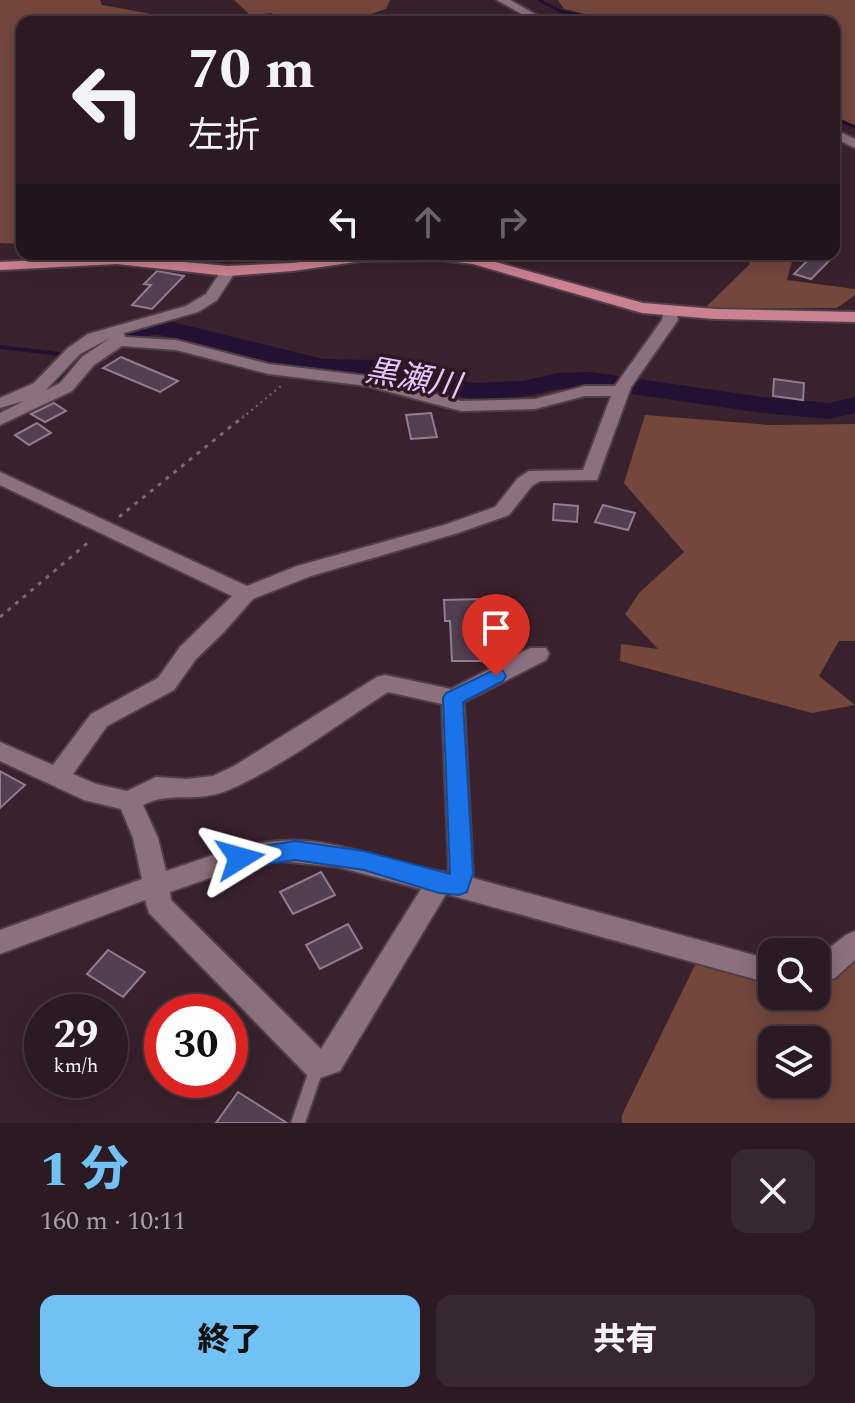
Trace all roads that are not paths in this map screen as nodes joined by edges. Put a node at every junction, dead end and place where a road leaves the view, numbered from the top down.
1 (502, 0) edge
2 (533, 16) edge
3 (341, 260) edge
4 (474, 260) edge
5 (0, 266) edge
6 (228, 271) junction
7 (670, 312) junction
8 (855, 317) edge
9 (117, 336) junction
10 (623, 386) junction
11 (0, 403) edge
12 (0, 420) edge
13 (0, 478) edge
14 (246, 594) junction
15 (538, 654) dead end
16 (453, 698) junction
17 (0, 751) edge
18 (58, 776) junction
19 (129, 801) junction
20 (449, 884) junction
21 (157, 885) junction
22 (0, 942) edge
23 (855, 943) edge
24 (830, 965) edge
25 (758, 968) edge
26 (317, 1065) junction
27 (298, 1123) edge

1 - 2 street
3 - 6 main road
4 - 7 main road
5 - 6 main road
6 - 9 street
7 - 8 main road
7 - 10 street
9 - 10 street
9 - 11 street
9 - 12 street
10 - 14 street
13 - 14 street
14 - 18 street
15 - 16 street
16 - 19 street
16 - 20 street
17 - 18 street
18 - 19 street
19 - 21 street
20 - 21 street
20 - 25 street
20 - 26 street
21 - 22 street
21 - 26 street
23 - 24 street
26 - 27 lane

